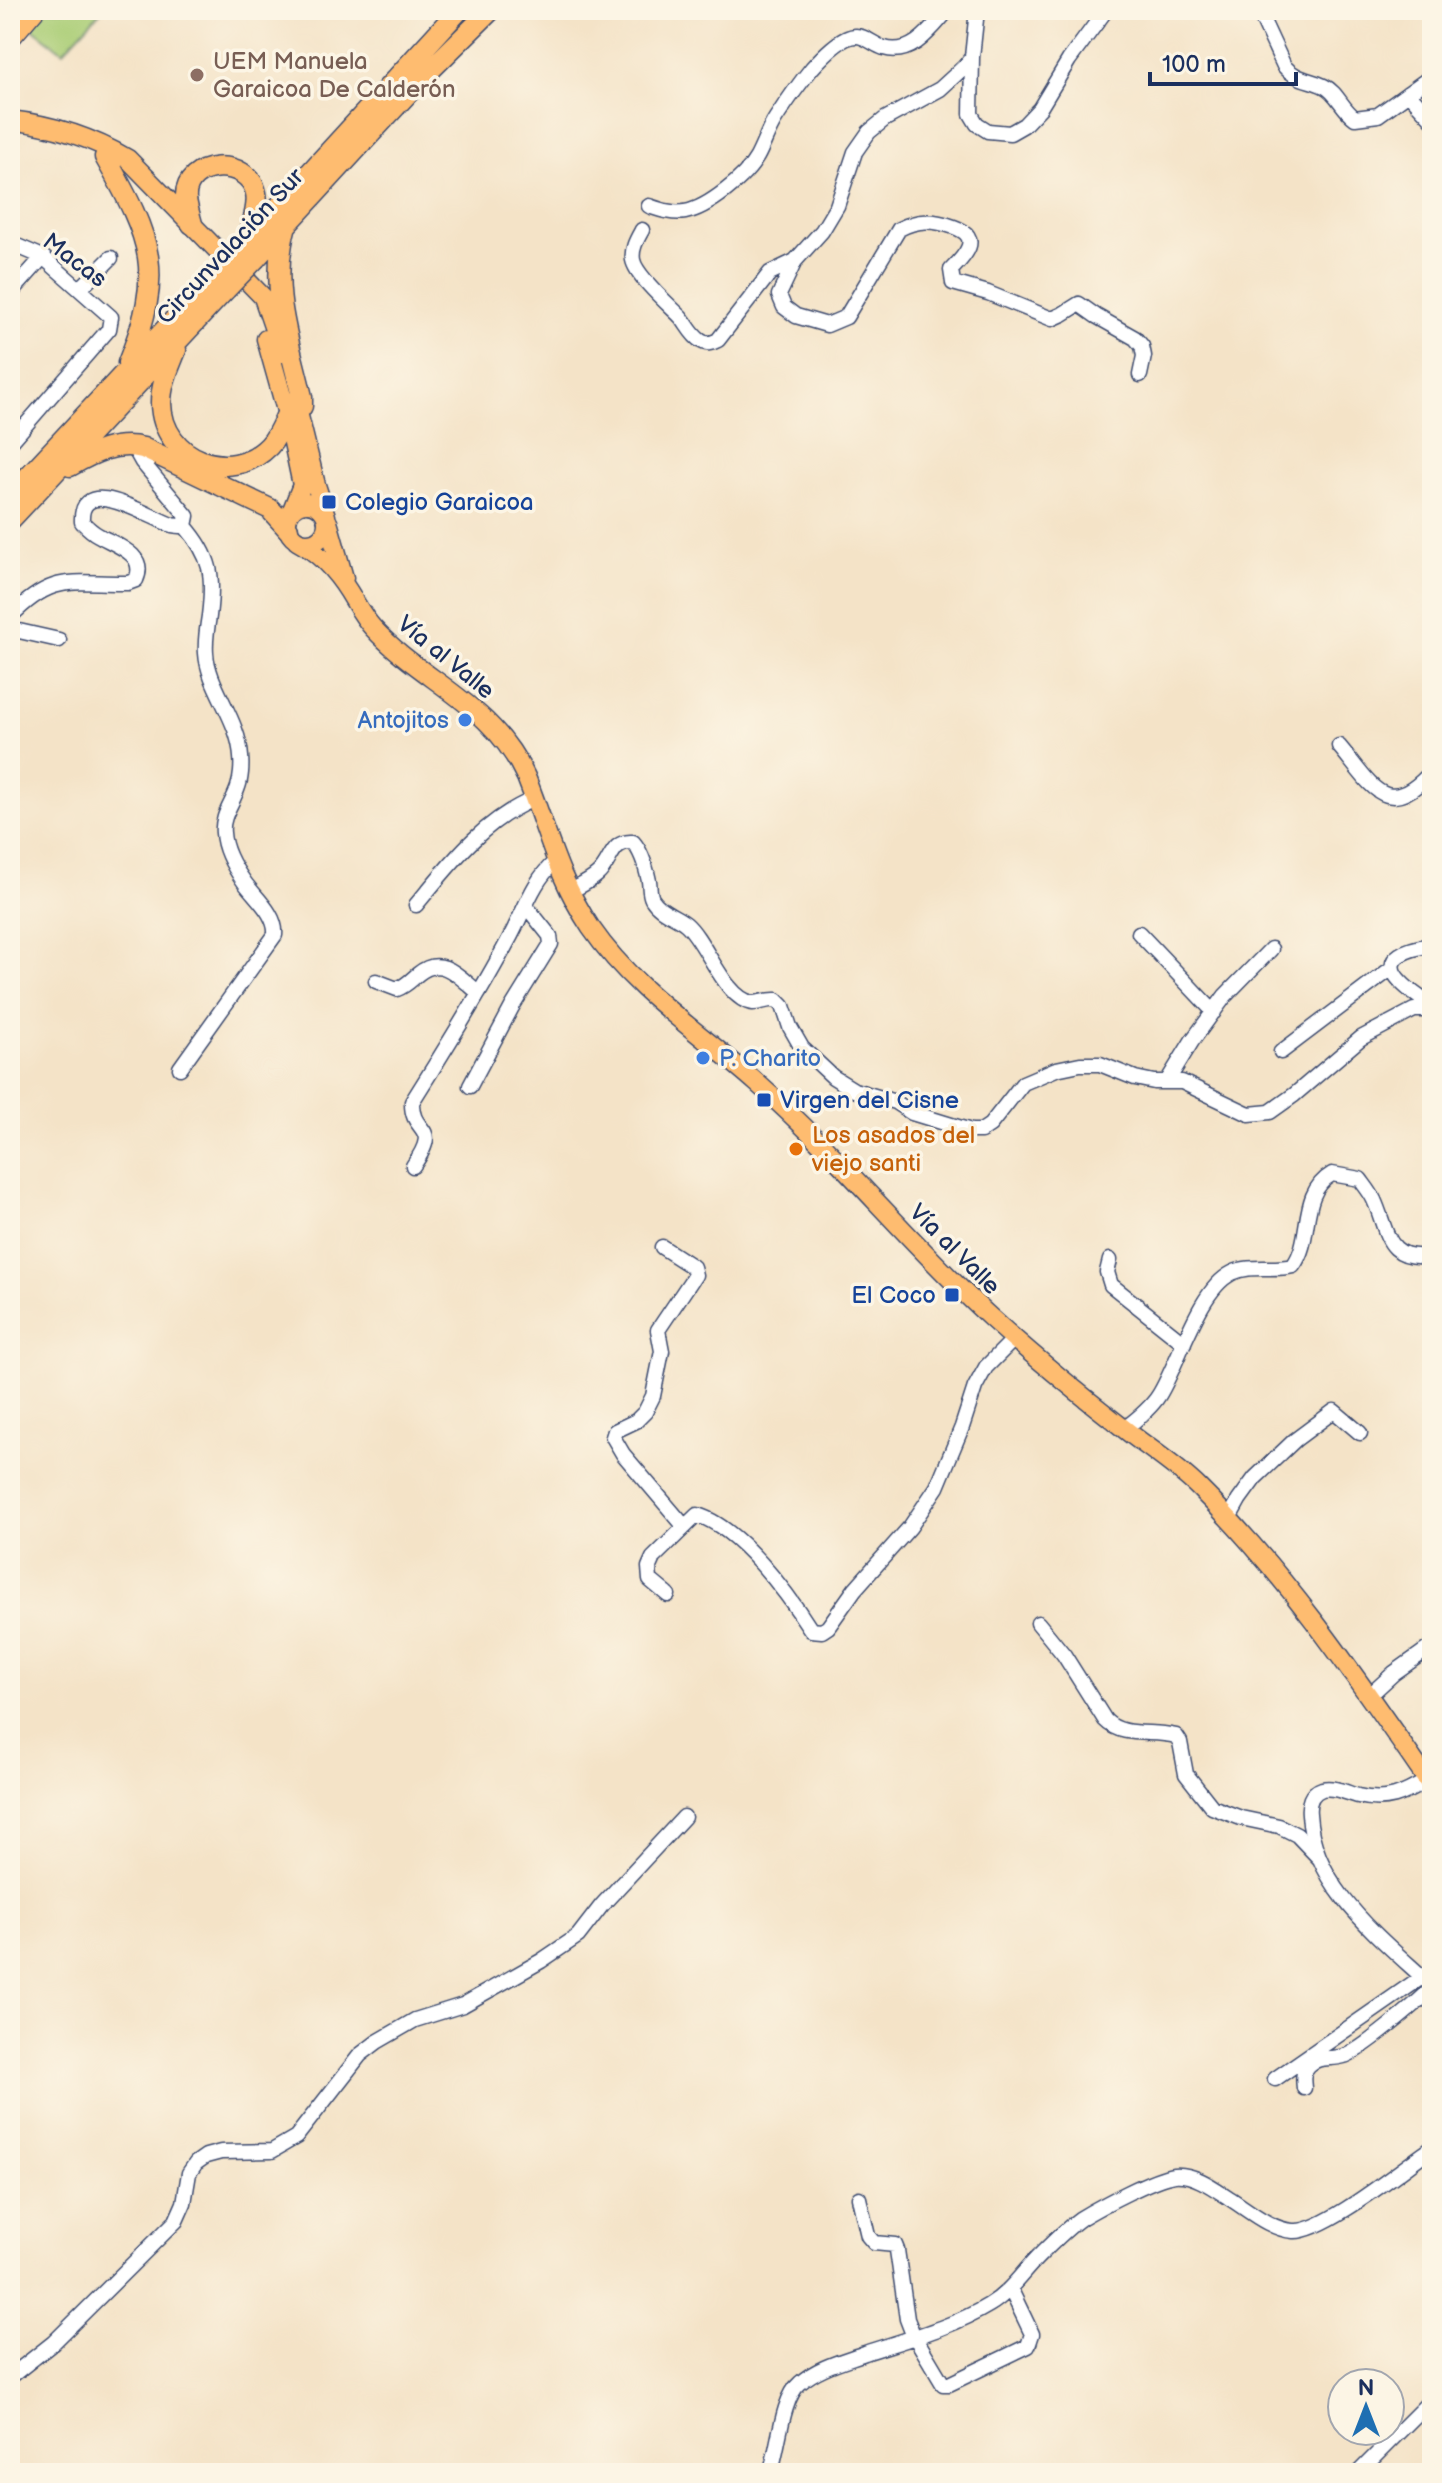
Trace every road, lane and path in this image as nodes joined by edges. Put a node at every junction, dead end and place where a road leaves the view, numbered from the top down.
1 (35, 10) edge
2 (459, 10) edge
3 (491, 10) edge
4 (948, 10) edge
5 (977, 10) edge
6 (1106, 10) edge
7 (1258, 10) edge
8 (10, 39) edge
9 (972, 57) junction
10 (1432, 76) edge
11 (1408, 93) junction
12 (1432, 119) edge
13 (10, 120) edge
14 (10, 129) edge
15 (105, 157) junction
16 (649, 206) dead end
17 (192, 224) junction
18 (286, 225) junction
19 (642, 230) dead end
20 (10, 243) edge
21 (249, 248) junction
22 (43, 257) junction
23 (111, 258) dead end
24 (795, 261) junction
25 (221, 282) junction
26 (80, 289) junction
27 (10, 294) edge
28 (181, 337) junction
29 (123, 375) junction
30 (1140, 375) dead end
31 (293, 413) junction
32 (10, 443) edge
33 (133, 446) junction
34 (52, 476) junction
35 (10, 496) edge
36 (327, 519) junction
37 (10, 520) edge
38 (185, 526) junction
39 (292, 526) junction
40 (347, 589) junction
41 (10, 617) edge
42 (10, 629) edge
43 (59, 640) dead end
44 (1339, 746) dead end
45 (1432, 771) edge
46 (534, 799) junction
47 (555, 862) junction
48 (569, 892) junction
49 (416, 905) dead end
50 (526, 906) junction
51 (1139, 933) dead end
52 (1432, 945) edge
53 (1271, 949) dead end
54 (1392, 968) junction
55 (376, 981) dead end
56 (479, 993) junction
57 (1432, 1008) edge
58 (1214, 1012) junction
59 (1281, 1052) dead end
60 (180, 1068) dead end
61 (1168, 1080) junction
62 (470, 1086) dead end
63 (413, 1166) dead end
64 (662, 1247) dead end
65 (1432, 1255) edge
66 (1110, 1260) dead end
67 (1015, 1338) junction
68 (1184, 1343) junction
69 (1124, 1429) junction
70 (1360, 1433) dead end
71 (1229, 1518) junction
72 (685, 1527) junction
73 (668, 1595) dead end
74 (1038, 1623) dead end
75 (1432, 1646) edge
76 (1369, 1696) junction
77 (1430, 1783) edge
78 (684, 1817) dead end
79 (1319, 1858) junction
80 (1429, 1983) edge
81 (1275, 2079) dead end
82 (1304, 2088) dead end
83 (1432, 2148) edge
84 (859, 2198) dead end
85 (1010, 2288) junction
86 (915, 2337) junction
87 (10, 2377) edge
88 (1432, 2399) edge
89 (770, 2473) edge
90 (1358, 2473) edge

1 - 8 main road
2 - 21 highway, Circunvalación Sur
3 - 18 highway, Circunvalación Sur
4 - 16 street
5 - 9 street
6 - 9 street
7 - 11 street
9 - 24 street
10 - 11 street
11 - 12 street
13 - 17 main road
14 - 15 main road
15 - 29 highway
15 - 31 main road
17 - 21 highway
17 - 31 main road
18 - 21 highway, Circunvalación Sur
18 - 31 highway
19 - 24 street
20 - 22 street, Macas
21 - 25 highway, Circunvalación Sur, bridge
22 - 26 street, Macas
22 - 27 street
23 - 26 street
24 - 30 street
25 - 28 highway, Circunvalación Sur
25 - 29 highway, Circunvalación Sur
26 - 32 street, Macas
28 - 31 highway
28 - 34 highway, Circunvalación Sur
29 - 35 highway, Circunvalación Sur
31 - 36 main road
31 - 39 main road
33 - 34 highway
33 - 38 street
33 - 39 highway
34 - 37 highway, Circunvalación Sur
36 - 39 main road
36 - 39 main road
36 - 40 main road
38 - 41 street
38 - 60 street
39 - 40 main road
40 - 46 main road, Vía al Valle
42 - 43 street
44 - 45 street
46 - 47 main road, Vía al Valle
46 - 49 street
47 - 48 main road, Vía al Valle
47 - 50 street
48 - 61 street
48 - 67 main road, Vía al Valle
50 - 56 street
50 - 62 street
51 - 58 street
52 - 54 street
53 - 58 street
54 - 57 street
54 - 59 street
55 - 56 street
56 - 63 street
57 - 61 street
58 - 61 street
64 - 72 street
65 - 68 street
66 - 68 street
67 - 69 main road, Vía al Valle
67 - 72 street
68 - 69 street
69 - 71 main road, Vía al Valle
70 - 71 street
71 - 76 main road, Vía al Valle
72 - 73 street
74 - 79 street
75 - 76 street
76 - 77 main road, Vía al Valle
77 - 79 street
78 - 87 street
79 - 80 street
80 - 81 street
80 - 82 street
83 - 85 street
84 - 86 street
85 - 86 street
85 - 86 street
86 - 89 street
88 - 90 street

